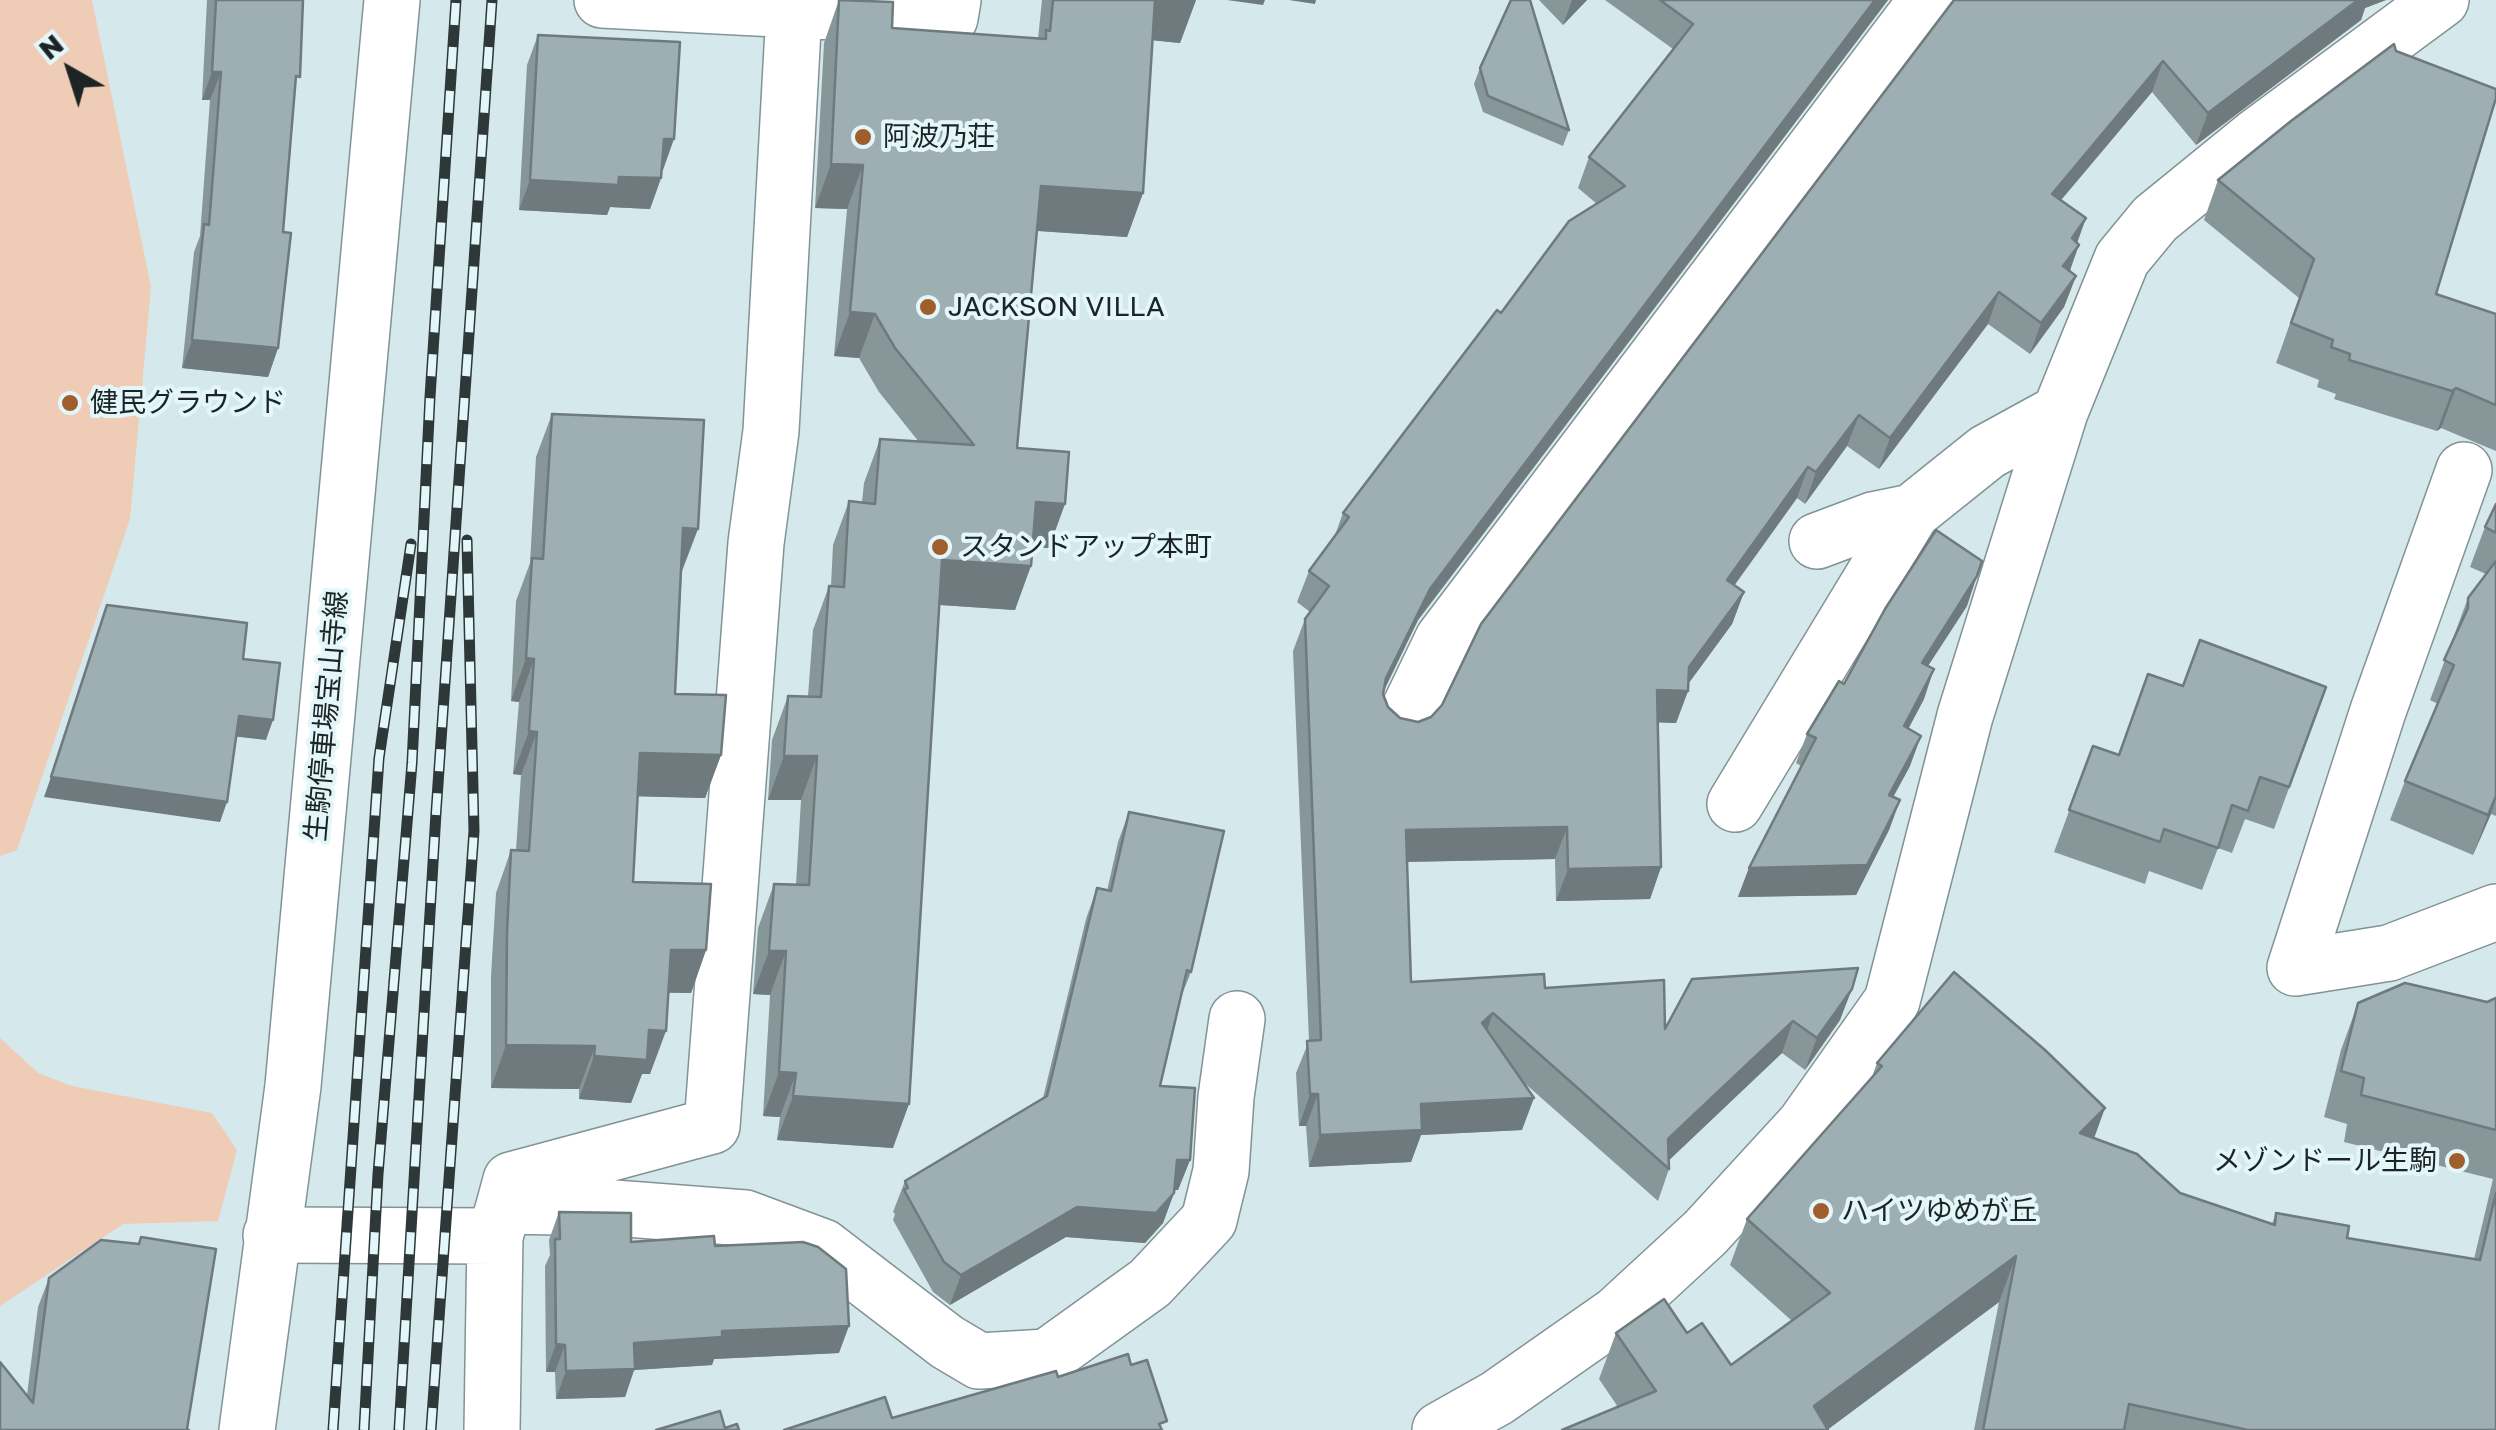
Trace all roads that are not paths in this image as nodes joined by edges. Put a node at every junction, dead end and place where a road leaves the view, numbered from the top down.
1 (392, 0) edge
2 (602, 0) edge
3 (953, 0) edge
4 (1927, 0) edge
5 (2441, 0) edge
6 (794, 12) junction
7 (2060, 412) junction
8 (2464, 470) dead end
9 (1912, 512) junction
10 (1816, 540) dead end
11 (1403, 722) edge
12 (1735, 804) dead end
13 (2496, 912) edge
14 (1237, 1019) dead end
15 (499, 1221) junction
16 (271, 1234) junction
17 (247, 1430) edge
18 (492, 1430) edge
19 (1440, 1430) edge

1 - 16 street, 生駒停車場宝山寺線
2 - 6 street
3 - 6 street
4 - 11 street
5 - 7 street
6 - 15 street
7 - 9 street
7 - 19 street
8 - 13 street
9 - 10 street
9 - 12 street
14 - 15 street
15 - 16 street
15 - 18 street
16 - 17 street, 生駒停車場宝山寺線

